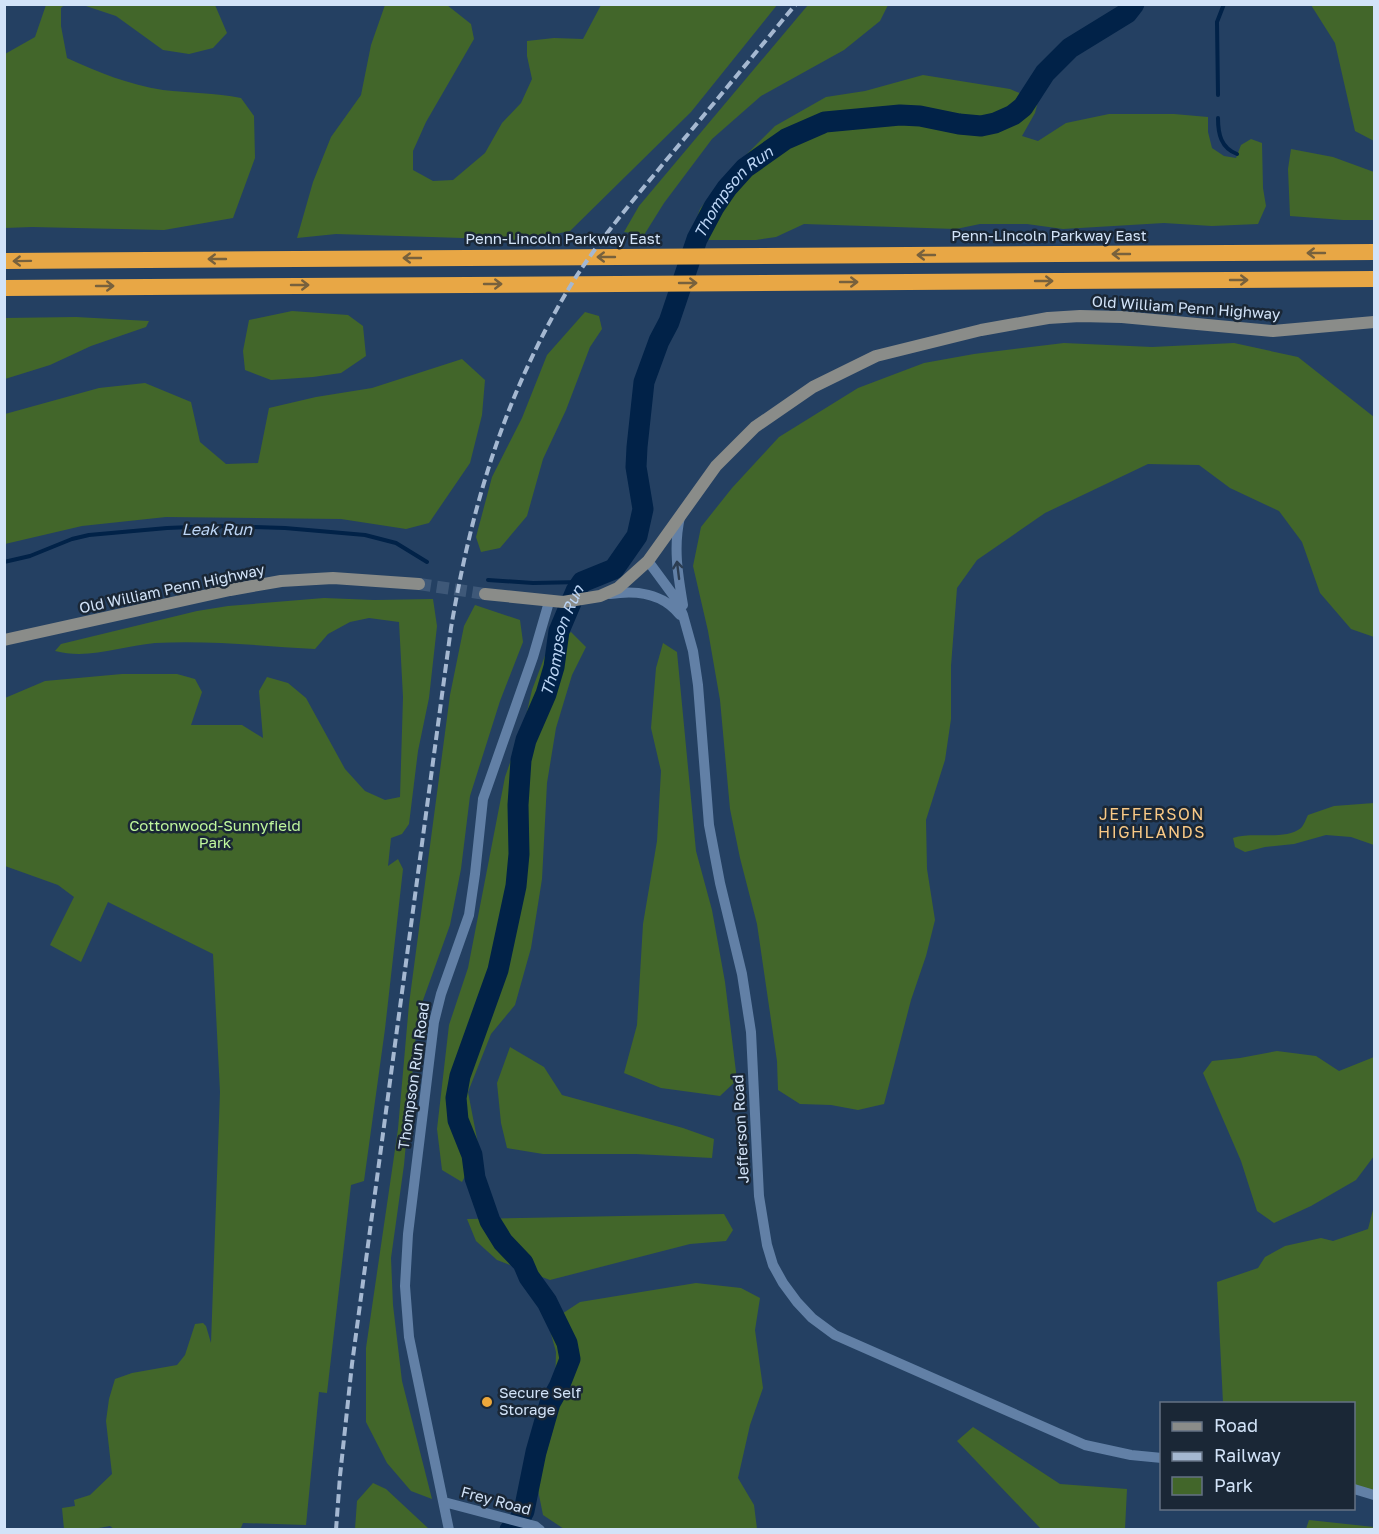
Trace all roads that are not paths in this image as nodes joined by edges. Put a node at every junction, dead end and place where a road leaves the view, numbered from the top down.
1 (1374, 252) edge
2 (4, 261) edge
3 (1374, 279) edge
4 (4, 288) edge
5 (1374, 322) edge
6 (680, 518) junction
7 (648, 561) junction
8 (419, 584) tunnel mouth
9 (485, 594) tunnel mouth
10 (600, 596) junction
11 (549, 602) junction
12 (686, 623) junction
13 (4, 640) edge
14 (1160, 1458) edge
15 (1355, 1490) edge
16 (1374, 1495) edge
17 (444, 1502) junction
18 (537, 1528) edge
19 (449, 1530) edge

1 -> 2 highway, Penn-Lincoln Parkway East
4 -> 3 highway
5 - 6 main road, Old William Penn Highway
6 - 7 main road, Old William Penn Highway
12 -> 6 street
7 - 10 main road, Old William Penn Highway
7 - 12 street, Jefferson Road
8 - 13 main road, Old William Penn Highway
9 - 11 main road, Old William Penn Highway
10 - 11 main road, Old William Penn Highway
10 - 12 street
11 - 17 street, Thompson Run Road
12 - 14 street, Jefferson Road
15 - 16 street
17 - 18 street, Frey Road
17 - 19 street, Thompson Run Road

